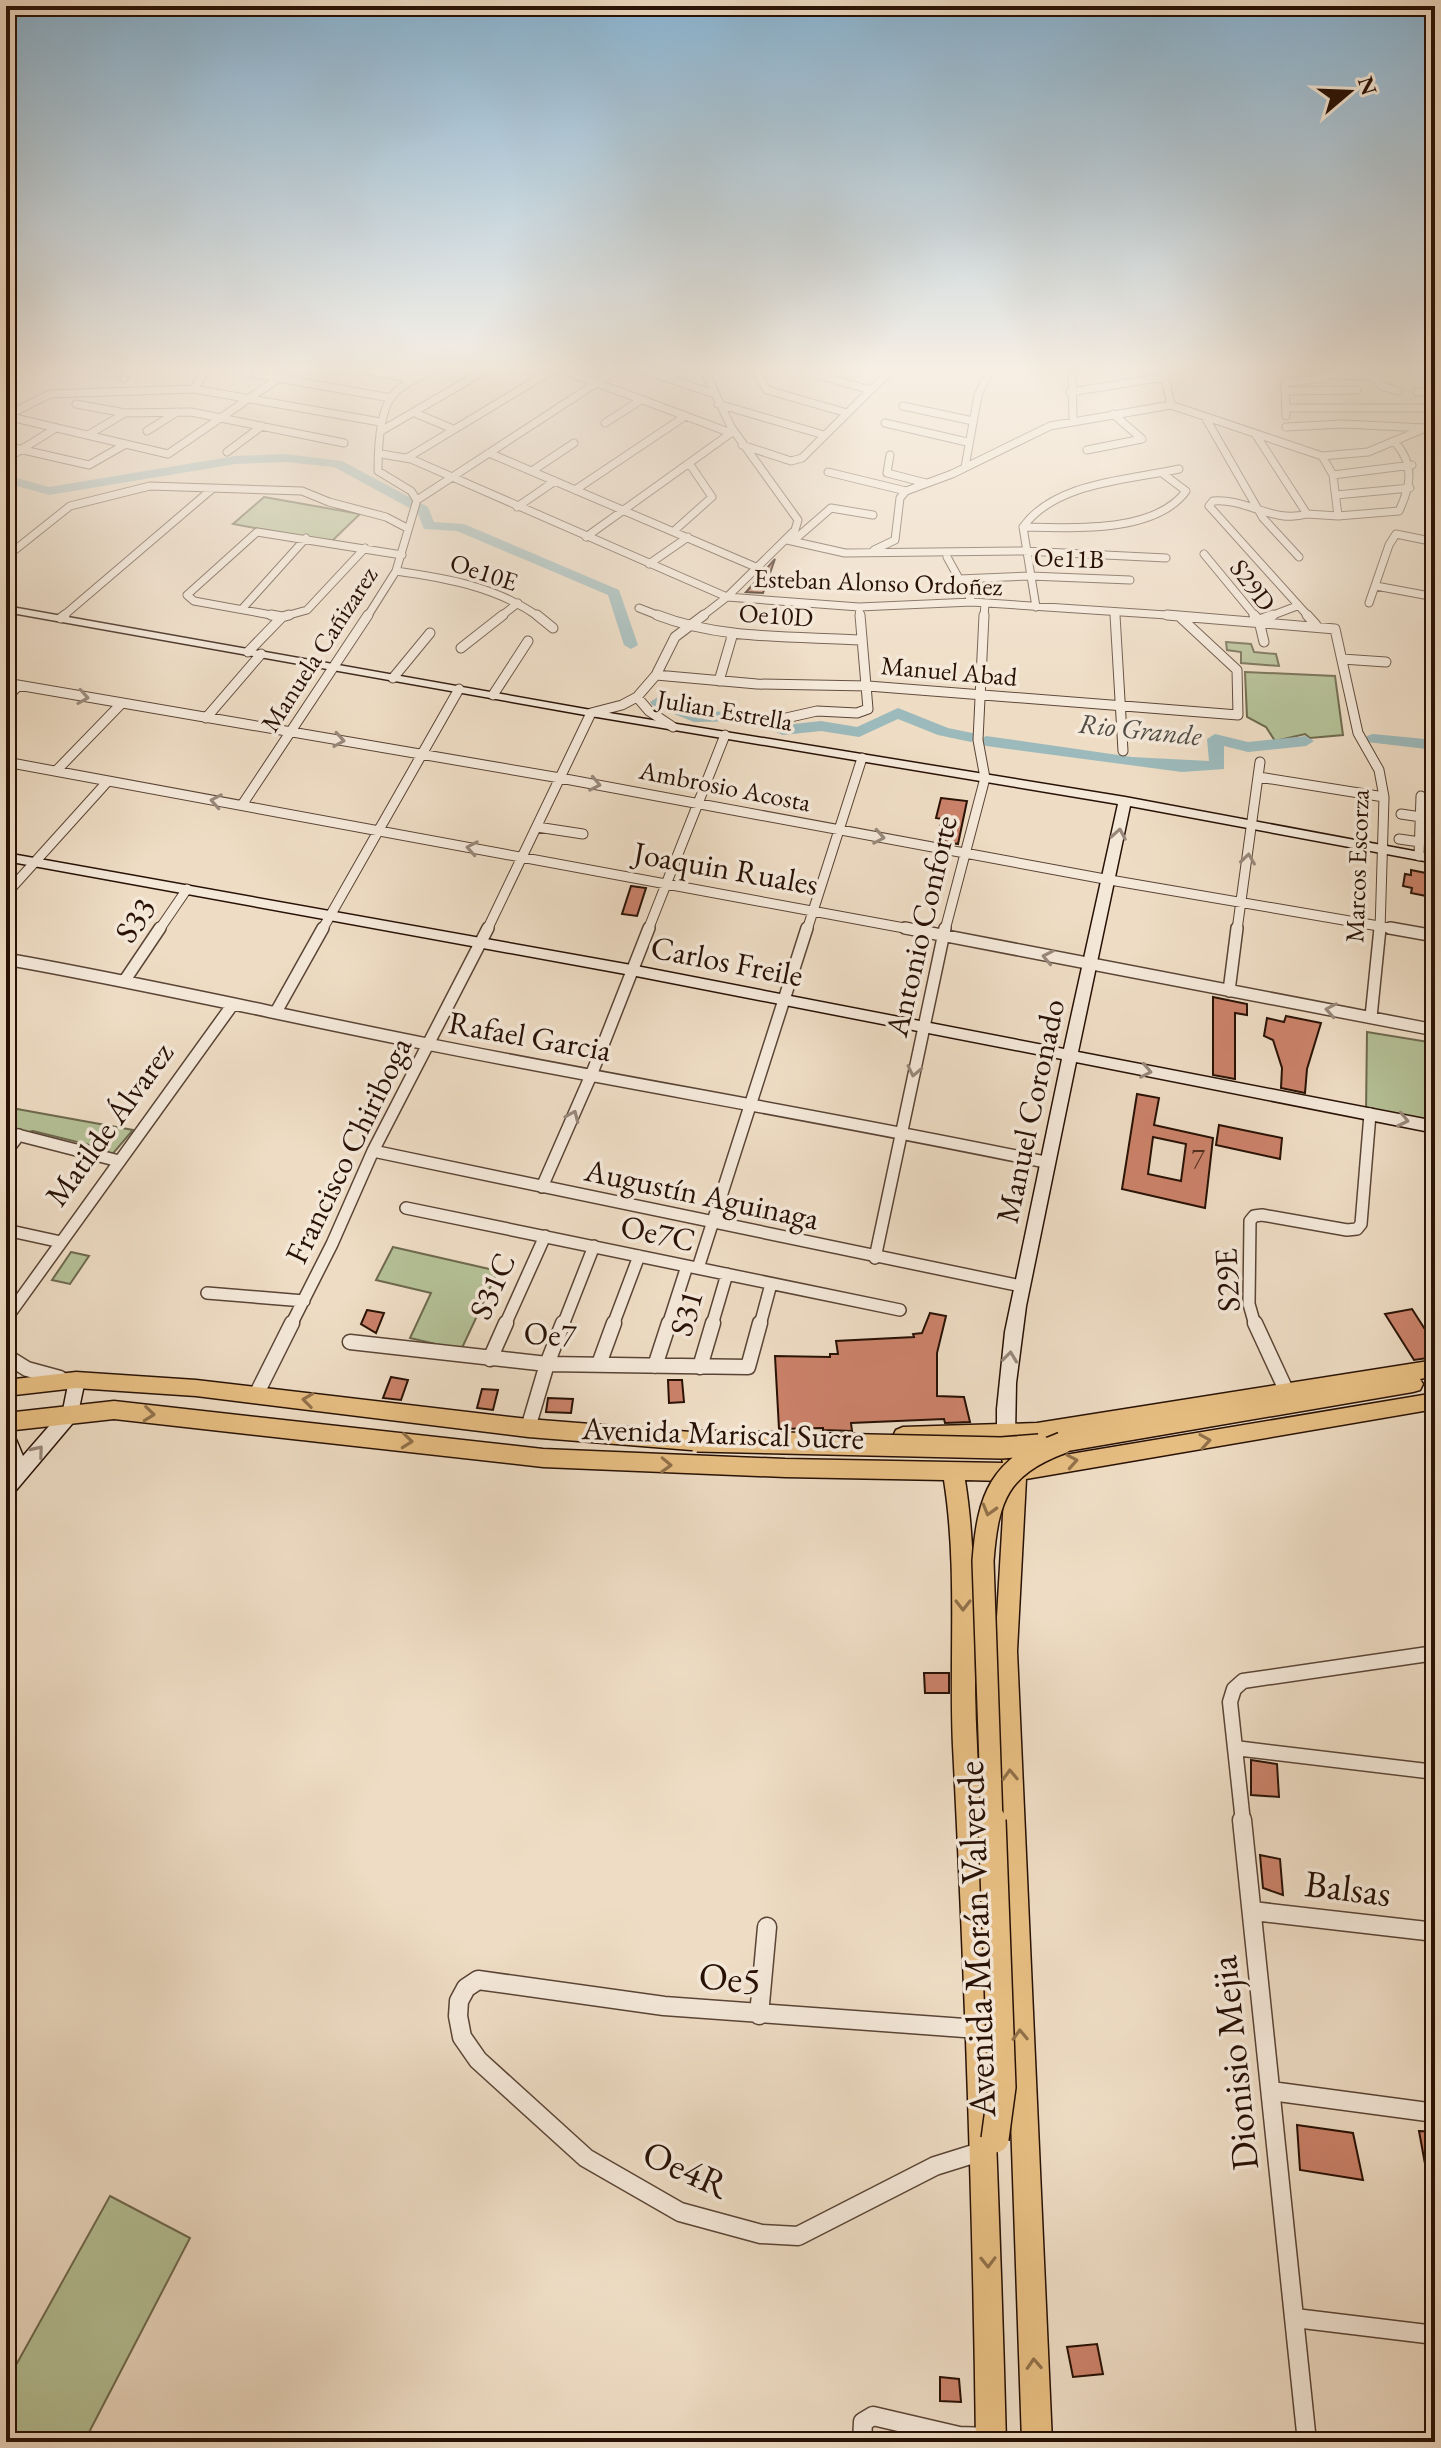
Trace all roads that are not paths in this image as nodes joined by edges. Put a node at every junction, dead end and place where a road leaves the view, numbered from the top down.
1 (395, 481) edge
2 (443, 481) edge
3 (458, 481) edge
4 (555, 481) joint
5 (588, 481) edge
6 (665, 481) edge
7 (701, 481) edge
8 (770, 481) edge
9 (866, 481) edge
10 (919, 481) edge
11 (930, 481) edge
12 (1129, 481) edge
13 (1173, 481) edge
14 (1242, 481) edge
15 (1286, 481) edge
16 (1334, 481) edge
17 (1411, 481) edge
18 (926, 483) junction
19 (1410, 488) junction
20 (212, 489) junction
21 (575, 490) junction
22 (906, 491) junction
23 (1336, 495) junction
24 (417, 503) junction
25 (517, 507) junction
26 (627, 510) junction
27 (1259, 511) junction
28 (1307, 514) junction
29 (873, 515) dead end
30 (1338, 516) junction
31 (1023, 527) junction
32 (407, 528) junction
33 (675, 530) junction
34 (586, 537) junction
35 (688, 537) junction
36 (306, 538) junction
37 (790, 541) junction
38 (1435, 542) edge
39 (365, 548) junction
40 (871, 551) junction
41 (1024, 551) junction
42 (1204, 554) dead end
43 (402, 555) junction
44 (6, 557) edge
45 (947, 557) dead end
46 (1299, 557) dead end
47 (1166, 558) dead end
48 (649, 564) junction
49 (758, 568) junction
50 (396, 571) junction
51 (1030, 576) junction
52 (959, 579) junction
53 (1130, 580) dead end
54 (1376, 586) junction
55 (727, 597) junction
56 (1435, 597) edge
57 (972, 602) junction
58 (518, 603) junction
59 (985, 603) junction
60 (1369, 603) dead end
61 (1297, 606) junction
62 (859, 607) junction
63 (1036, 607) junction
64 (639, 608) dead end
65 (6, 609) edge
66 (242, 609) junction
67 (1115, 613) junction
68 (282, 617) junction
69 (1180, 617) junction
70 (61, 618) junction
71 (1259, 621) junction
72 (1316, 625) junction
73 (688, 627) junction
74 (553, 628) dead end
75 (1335, 629) joint
76 (430, 633) dead end
77 (733, 633) junction
78 (862, 640) junction
79 (528, 641) dead end
80 (1264, 642) dead end
81 (461, 648) dead end
82 (248, 652) junction
83 (261, 654) junction
84 (1342, 659) junction
85 (1386, 662) dead end
86 (334, 667) junction
87 (656, 675) junction
88 (393, 678) junction
89 (719, 681) junction
90 (6, 683) edge
91 (18, 686) junction
92 (868, 686) junction
93 (459, 689) junction
94 (493, 695) junction
95 (637, 697) junction
96 (980, 697) junction
97 (6, 698) edge
98 (122, 703) junction
99 (1121, 706) junction
100 (1435, 706) edge
101 (591, 713) junction
102 (206, 718) junction
103 (786, 718) dead end
104 (1430, 723) dead end
105 (673, 727) junction
106 (293, 733) junction
107 (725, 735) junction
108 (1123, 751) dead end
109 (423, 754) junction
110 (862, 758) junction
111 (6, 762) edge
112 (1260, 762) dead end
113 (56, 771) junction
114 (1259, 777) junction
115 (560, 778) junction
116 (985, 778) junction
117 (108, 781) junction
118 (1421, 796) dead end
119 (1384, 797) junction
120 (1125, 801) junction
121 (700, 804) junction
122 (242, 805) junction
123 (1401, 814) dead end
124 (1421, 817) junction
125 (1253, 824) junction
126 (537, 827) junction
127 (840, 830) junction
128 (381, 831) junction
129 (583, 834) dead end
130 (1399, 839) dead end
131 (1381, 848) junction
132 (1419, 849) junction
133 (963, 852) junction
134 (6, 857) edge
135 (523, 857) junction
136 (1435, 859) edge
137 (34, 862) junction
138 (1110, 880) junction
139 (668, 884) junction
140 (187, 889) junction
141 (6, 894) edge
142 (1242, 902) junction
143 (815, 911) junction
144 (334, 915) junction
145 (1380, 926) junction
146 (1435, 936) edge
147 (943, 937) junction
148 (480, 944) junction
149 (6, 959) edge
150 (1092, 965) junction
151 (631, 970) junction
152 (125, 980) junction
153 (1229, 991) junction
154 (785, 1001) junction
155 (233, 1004) junction
156 (276, 1012) junction
157 (1371, 1017) junction
158 (923, 1027) junction
159 (1435, 1030) edge
160 (427, 1044) junction
161 (1070, 1055) junction
162 (592, 1073) junction
163 (752, 1104) junction
164 (1370, 1114) junction
165 (1435, 1127) edge
166 (902, 1132) junction
167 (12, 1133) edge
168 (373, 1151) junction
169 (6, 1152) edge
170 (119, 1161) junction
171 (1045, 1162) junction
172 (542, 1187) junction
173 (406, 1208) dead end
174 (713, 1222) junction
175 (6, 1230) edge
176 (545, 1236) junction
177 (61, 1242) junction
178 (594, 1246) junction
179 (639, 1256) junction
180 (875, 1258) junction
181 (692, 1267) junction
182 (727, 1274) junction
183 (771, 1284) junction
184 (1021, 1286) junction
185 (207, 1293) dead end
186 (304, 1301) junction
187 (900, 1310) dead end
188 (6, 1319) edge
189 (350, 1342) dead end
190 (6, 1356) edge
191 (490, 1359) junction
192 (547, 1364) junction
193 (599, 1364) junction
194 (655, 1366) junction
195 (700, 1367) junction
196 (1435, 1368) edge
197 (76, 1380) junction
198 (1435, 1380) edge
199 (6, 1388) edge
200 (1286, 1390) junction
201 (257, 1393) junction
202 (1435, 1401) edge
203 (71, 1413) junction
204 (6, 1422) edge
205 (528, 1428) junction
206 (6, 1435) edge
207 (1006, 1435) junction
208 (694, 1441) junction
209 (1062, 1443) junction
210 (953, 1472) junction
211 (1016, 1472) junction
212 (6, 1487) edge
213 (1435, 1653) edge
214 (1235, 1748) junction
215 (1435, 1772) edge
216 (1253, 1911) junction
217 (767, 1927) dead end
218 (1435, 1932) edge
219 (478, 1980) joint
220 (759, 2015) junction
221 (978, 2029) junction
222 (1271, 2091) junction
223 (1435, 2113) edge
224 (989, 2145) junction
225 (1295, 2318) junction
226 (1435, 2335) edge
227 (991, 2439) edge
228 (862, 2442) edge
229 (1037, 2442) edge
230 (1307, 2442) edge

1 - 24 street
2 - 24 street
3 - 25 street, Esteban Alonso Ordoñez
4 - 21 street
4 - 25 street
5 - 21 street
6 - 26 street
7 - 33 street
8 - 37 street
9 - 22 street
10 - 18 street
11 - 18 street
12 - 31 street
13 - 31 street
14 - 27 street
15 - 28 street
16 - 23 street
17 - 19 street
18 - 22 street
19 - 23 street
19 - 30 street
20 - 32 street
20 - 44 street
20 - 70 street
21 - 26 street
22 - 40 street
23 - 30 street
24 - 32 street, Manuela Cañizarez
25 - 34 street, Esteban Alonso Ordoñez
26 - 33 street
26 - 34 street
27 - 28 street
27 - 46 street
27 - 61 street
28 - 30 street
29 - 37 street
31 - 41 street
32 - 43 street, Manuela Cañizarez
33 - 35 street
34 - 48 street, Esteban Alonso Ordoñez
35 - 48 street
35 - 49 street
36 - 39 street
36 - 66 street
36 - 66 street
37 - 40 street
37 - 49 street
38 - 54 street
39 - 43 street
39 - 68 street
40 - 41 street
41 - 47 street
41 - 51 street
42 - 71 street, S29D
43 - 50 street, Manuela Cañizarez
45 - 52 street
48 - 55 street, Esteban Alonso Ordoñez
49 - 55 street
50 - 58 street, Oe10E
50 - 86 street, Manuela Cañizarez
51 - 52 street, Oe11B
51 - 53 street, Oe11B
51 - 63 street
52 - 57 street
54 - 56 street
54 - 60 street
55 - 62 street, Esteban Alonso Ordoñez
55 - 73 street
57 - 59 street, Esteban Alonso Ordoñez
57 - 62 street, Esteban Alonso Ordoñez
58 - 74 street, Oe10E
58 - 81 street
59 - 63 street, Esteban Alonso Ordoñez
59 - 96 street, Antonio Conforte
61 - 71 street
61 - 72 street
62 - 78 street
63 - 67 street, Esteban Alonso Ordoñez
64 - 73 street, Oe10D
65 - 70 street, Julian Estrella
66 - 68 street
67 - 69 street, Esteban Alonso Ordoñez
67 - 99 street
68 - 82 street
69 - 71 street, Esteban Alonso Ordoñez
69 - 99 street, Manuel Abad
70 - 82 street, Julian Estrella
71 - 72 street, Esteban Alonso Ordoñez
71 - 80 street, S29D
72 - 75 street, Esteban Alonso Ordoñez
73 - 77 street, Oe10D
73 - 87 street
75 - 84 street, Marcos Escorza
76 - 88 street
77 - 78 street, Oe10D
77 - 89 street
78 - 92 street
79 - 94 street
82 - 83 street, Julian Estrella
83 - 86 street, Julian Estrella
83 - 102 street
84 - 85 street
84 - 119 street, Marcos Escorza
86 - 88 street, Julian Estrella
86 - 106 street, Manuela Cañizarez
87 - 89 street, Manuel Abad
87 - 95 street
88 - 93 street, Julian Estrella
89 - 92 street, Manuel Abad
90 - 91 street, Ambrosio Acosta
91 - 97 street
91 -> 98 street, Ambrosio Acosta
92 - 96 street, Manuel Abad
92 - 103 street
93 - 94 street, Julian Estrella
93 - 109 street
94 - 101 street, Julian Estrella
95 - 101 street
95 - 105 street
96 - 99 street, Manuel Abad
96 - 116 street, Antonio Conforte
98 - 102 street, Ambrosio Acosta
98 - 113 street
99 - 108 street
100 - 104 street
101 - 105 street, Julian Estrella
101 - 115 street, Francisco Chiriboga
102 - 106 street, Ambrosio Acosta
105 - 107 street, Julian Estrella
106 -> 109 street, Ambrosio Acosta
106 - 122 street, Manuela Cañizarez
107 - 110 street, Julian Estrella
107 - 121 street
109 - 115 street, Ambrosio Acosta
109 - 128 street
110 - 116 street, Julian Estrella
110 - 127 street
111 - 113 street, Joaquin Ruales
112 - 114 street
113 - 117 street, Joaquin Ruales
114 - 119 street
114 - 125 street
115 -> 121 street, Ambrosio Acosta
115 - 126 street, Francisco Chiriboga
116 - 120 street, Julian Estrella
116 - 133 street, Antonio Conforte
122 -> 117 street, Joaquin Ruales
117 - 137 street
118 - 124 street
119 - 131 street, Marcos Escorza
120 - 125 street, Julian Estrella
138 -> 120 street, Manuel Coronado
121 - 127 street, Ambrosio Acosta
121 - 139 street
122 - 128 street, Joaquin Ruales
123 - 124 street
124 - 132 street
125 - 131 street, Julian Estrella
142 -> 125 street
126 - 129 street
126 - 135 street, Francisco Chiriboga
127 -> 133 street, Ambrosio Acosta
127 - 143 street
135 -> 128 street, Joaquin Ruales
128 - 144 street
130 - 132 street
131 - 132 street, Julian Estrella
131 - 145 street, Marcos Escorza
132 - 136 street, Julian Estrella
133 - 138 street, Ambrosio Acosta
133 - 147 street, Antonio Conforte
134 - 137 street, Carlos Freile
135 - 139 street, Joaquin Ruales
135 - 148 street, Francisco Chiriboga
137 - 140 street, Carlos Freile
137 - 141 street
138 - 142 street, Ambrosio Acosta
138 - 150 street, Manuel Coronado
139 - 143 street, Joaquin Ruales
139 - 151 street
140 - 144 street, Carlos Freile
140 - 152 street, S33
142 - 145 street, Ambrosio Acosta
142 - 153 street
143 - 147 street, Joaquin Ruales
143 - 154 street
144 - 148 street, Carlos Freile
144 - 156 street
145 - 146 street, Ambrosio Acosta
145 - 157 street, Marcos Escorza
150 -> 147 street, Joaquin Ruales
147 - 158 street, Antonio Conforte
148 - 151 street, Carlos Freile
148 - 160 street, Francisco Chiriboga
149 - 152 street, Rafael Garcia
150 - 153 street, Joaquin Ruales
150 - 161 street, Manuel Coronado
151 - 154 street, Carlos Freile
151 - 162 street
152 - 155 street, Rafael Garcia
157 -> 153 street, Joaquin Ruales
154 - 158 street, Carlos Freile
154 - 163 street
155 - 156 street, Rafael Garcia
155 - 170 street, Matilde Álvarez
156 - 160 street, Rafael Garcia
157 - 159 street, Joaquin Ruales
158 - 161 street, Carlos Freile
158 -> 166 street, Antonio Conforte
160 - 162 street, Rafael Garcia
160 - 168 street, Francisco Chiriboga
161 -> 164 street, Carlos Freile
161 - 171 street, Manuel Coronado
162 - 163 street, Rafael Garcia
172 -> 162 street
163 - 166 street, Rafael Garcia
163 - 174 street
164 -> 165 street, Carlos Freile
164 - 200 street, S29E
166 - 171 street, Rafael Garcia
166 - 180 street, Antonio Conforte
167 - 169 street
167 - 170 street
168 - 172 street, Augustín Aguinaga
168 - 186 street, Francisco Chiriboga
170 - 177 street, Matilde Álvarez
171 - 184 street, Manuel Coronado
172 - 174 street, Augustín Aguinaga
173 - 176 street, Oe7C
174 - 180 street, Augustín Aguinaga
174 - 181 street
175 - 177 street
176 - 178 street, Oe7C
176 - 191 street, S31C
177 - 188 street, Matilde Álvarez
178 - 179 street, Oe7C
178 - 192 street
179 - 181 street, Oe7C
179 - 193 street
180 - 184 street, Augustín Aguinaga
181 - 182 street, Oe7C
181 - 194 street
182 - 183 street, Oe7C
182 - 195 street, S31
183 - 187 street, Oe7C
183 - 195 street, Oe7
207 -> 184 street, Manuel Coronado
185 - 186 street
186 - 201 street, Francisco Chiriboga
189 - 191 street, Oe7
190 - 197 street
191 - 192 street, Oe7
192 - 193 street, Oe7
192 - 205 street
193 - 194 street, Oe7
194 - 195 street, Oe7
196 - 200 main road, Avenida Mariscal Sucre
197 - 199 main road, Avenida Mariscal Sucre
197 - 201 main road, Avenida Mariscal Sucre
197 - 203 street
198 - 209 main road
200 - 207 main road, Avenida Mariscal Sucre
205 -> 201 main road, Avenida Mariscal Sucre
211 -> 202 main road, Avenida Mariscal Sucre
203 - 204 main road, Avenida Mariscal Sucre
203 -> 210 main road, Avenida Mariscal Sucre
212 -> 203 street
205 - 208 main road, Avenida Mariscal Sucre
206 - 212 street
207 - 208 main road, Avenida Mariscal Sucre
207 - 211 main road, Avenida Morán Valverde
208 - 209 main road, bridge
209 -> 224 main road, bridge
210 - 211 main road, Avenida Mariscal Sucre
210 -> 221 main road, Avenida Morán Valverde
229 -> 211 main road, Avenida Morán Valverde
213 - 214 street, Dionisio Mejia
214 - 215 street
214 - 216 street, Dionisio Mejia
216 - 218 street, Balsas
216 - 222 street, Dionisio Mejia
217 - 220 street
219 - 220 street, Oe5
219 - 224 street, Oe4R
220 - 221 street, Oe5
221 - 224 main road, Avenida Morán Valverde
222 - 223 street
222 - 225 street, Dionisio Mejia
224 -> 227 main road
225 - 226 street
225 - 230 street, Dionisio Mejia
227 - 228 street

